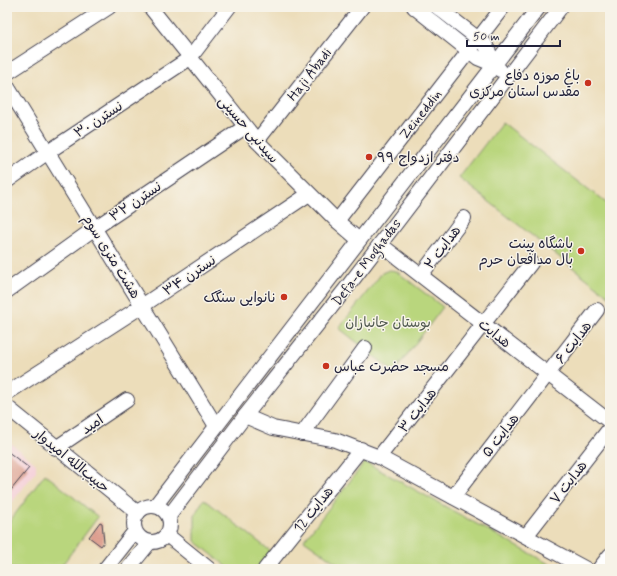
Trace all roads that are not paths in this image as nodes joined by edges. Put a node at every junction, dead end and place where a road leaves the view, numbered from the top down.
1 (109, 7) edge
2 (150, 7) edge
3 (229, 7) edge
4 (362, 7) edge
5 (414, 7) edge
6 (437, 7) edge
7 (503, 7) edge
8 (539, 7) edge
9 (561, 7) edge
10 (478, 39) junction
11 (468, 50) junction
12 (190, 58) junction
13 (495, 65) junction
14 (7, 73) edge
15 (508, 77) junction
16 (7, 86) edge
17 (245, 126) junction
18 (257, 141) junction
19 (48, 152) junction
20 (7, 181) edge
21 (309, 194) junction
22 (464, 218) dead end
23 (337, 221) junction
24 (95, 228) junction
25 (359, 240) junction
26 (380, 244) junction
27 (531, 263) dead end
28 (421, 275) junction
29 (7, 291) edge
30 (142, 306) junction
31 (597, 310) dead end
32 (484, 324) junction
33 (365, 348) dead end
34 (548, 374) junction
35 (7, 393) edge
36 (127, 400) dead end
37 (7, 407) edge
38 (245, 416) junction
39 (610, 422) edge
40 (216, 426) junction
41 (610, 428) edge
42 (302, 434) junction
43 (56, 448) junction
44 (361, 449) junction
45 (379, 457) junction
46 (453, 497) junction
47 (155, 506) junction
48 (138, 513) junction
49 (169, 516) junction
50 (135, 531) junction
51 (167, 535) junction
52 (526, 536) junction
53 (149, 543) junction
54 (610, 555) edge
55 (105, 569) edge
56 (128, 569) edge
57 (209, 569) edge
58 (265, 569) edge
59 (586, 569) edge
60 (598, 569) edge

1 - 14 street
2 - 12 street, سیدنبی حسینی
3 - 12 street, نسترن ۳۰
4 - 18 street, Haji Abadi
5 - 11 street
6 - 10 street
7 - 10 street, Zeineddin
8 - 13 street, Defa-e Moghadas
9 - 15 street, Defa-e Moghadas
10 - 11 street, Zeineddin
10 - 13 street
11 - 13 street
11 - 23 street, Zeineddin
12 - 17 street, سیدنبی حسینی
12 - 19 street, نسترن ۳۰
13 - 15 street
13 - 25 street, Defa-e Moghadas
15 - 26 street, Defa-e Moghadas
16 - 19 street, هشت متری سوم
17 - 18 street, سیدنبی حسینی
17 - 24 street, نسترن ۳۲
18 - 21 street, سیدنبی حسینی
19 - 20 street, نسترن ۳۰
19 - 24 street, هشت متری سوم
21 - 23 street, سیدنبی حسینی
21 - 30 street, نسترن ۳۴
22 - 28 street, هدایت ۲
23 - 25 street, سیدنبی حسینی
24 - 29 street, نسترن ۳۲
24 - 30 street, هشت متری سوم
25 - 40 street, Defa-e Moghadas
26 - 28 street, هدایت
26 - 38 street, Defa-e Moghadas
27 - 32 street, هدایت ۳
28 - 32 street, هدایت
30 - 35 street, نسترن ۳۴
30 - 40 street, هشت متری سوم
31 - 34 street, هدایت ۶
32 - 34 street, هدایت
32 - 45 street, هدایت ۳
33 - 42 street
34 - 39 street, هدایت
34 - 46 street, هدایت ۵
36 - 43 street, امید
37 - 43 street, حبیب‌الله امیدوار
38 - 42 street
38 - 49 street, Defa-e Moghadas
40 - 47 street, Defa-e Moghadas
41 - 52 street, هدایت ۷
42 - 44 street
43 - 48 street, حبیب‌الله امیدوار
44 - 45 street
44 - 58 street, هدایت 12
45 - 46 street
46 - 52 street
47 - 48 street
47 - 49 street
48 - 50 street
49 - 51 street
50 - 53 street
50 - 55 street
51 - 53 street
51 - 57 street
52 - 59 street
53 - 56 street
54 - 60 street

